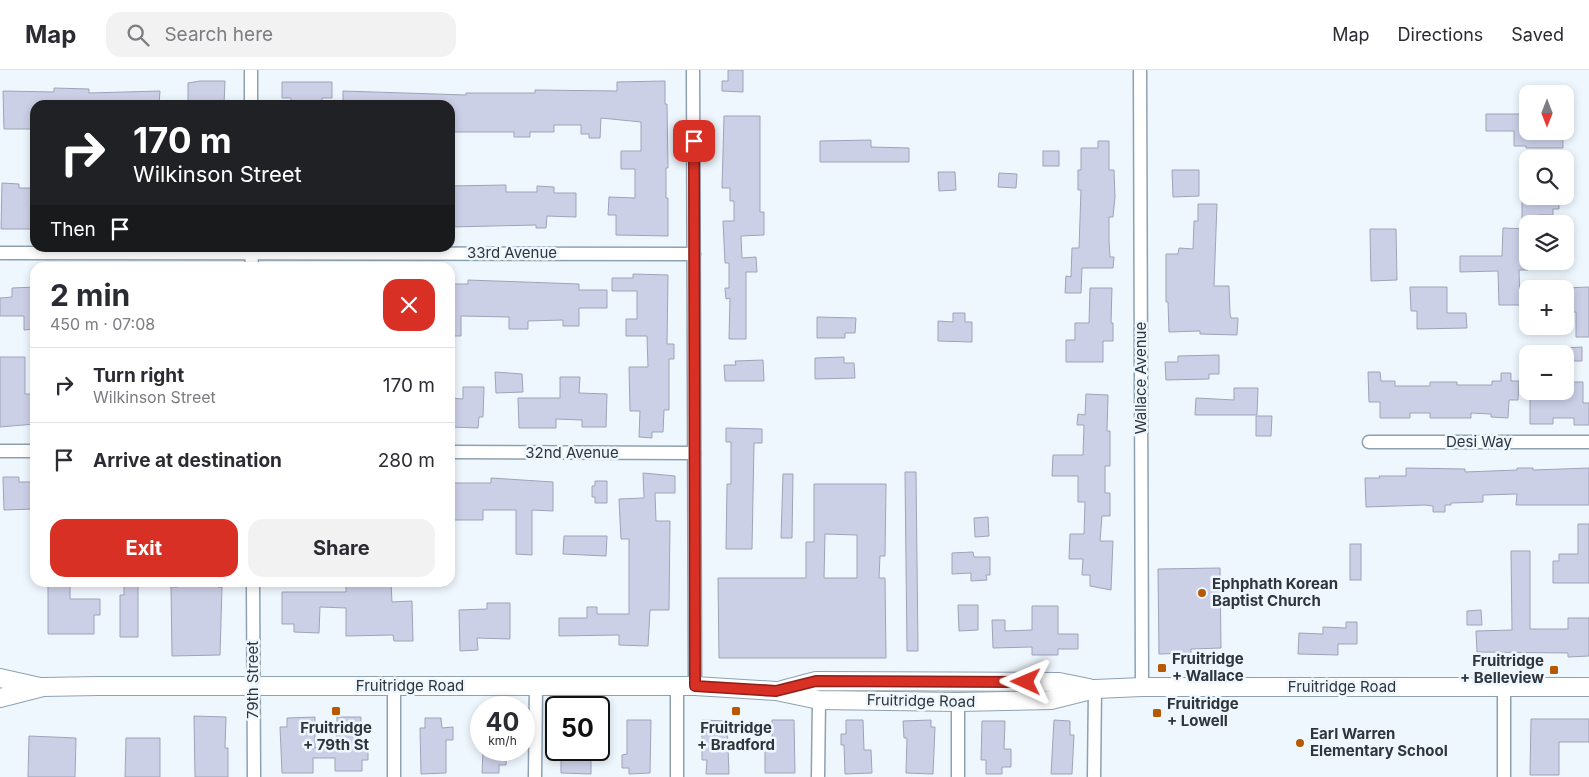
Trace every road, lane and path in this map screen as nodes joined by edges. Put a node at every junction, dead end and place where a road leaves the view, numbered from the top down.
1 (251, 70) edge
2 (693, 70) edge
3 (1140, 70) edge
4 (251, 100) edge
5 (0, 252) edge
6 (30, 252) edge
7 (455, 252) edge
8 (694, 254) junction
9 (1368, 442) dead end
10 (1589, 442) edge
11 (0, 451) edge
12 (30, 451) edge
13 (455, 452) edge
14 (694, 453) junction
15 (253, 587) edge
16 (0, 678) edge
17 (253, 686) junction
18 (394, 686) junction
19 (536, 686) junction
20 (677, 686) junction
21 (695, 686) junction
22 (43, 687) junction
23 (1142, 687) junction
24 (1504, 687) junction
25 (1589, 687) edge
26 (1095, 690) junction
27 (776, 691) junction
28 (0, 698) edge
29 (818, 700) junction
30 (958, 702) junction
31 (254, 777) edge
32 (394, 777) edge
33 (535, 777) edge
34 (677, 777) edge
35 (818, 777) edge
36 (958, 777) edge
37 (1094, 777) edge
38 (1504, 777) edge

1 - 4 street
2 - 8 street
3 - 23 street, Wallace Avenue
5 - 6 street, 33rd Avenue
7 - 8 street, 33rd Avenue
8 - 14 street
9 - 10 street, Desi Way
11 - 12 street
13 - 14 street, 32nd Avenue
14 - 21 street
15 - 17 street, 79th Street
16 - 22 main road, Fruitridge Road
17 - 18 main road, Fruitridge Road
17 - 22 main road, Fruitridge Road
17 - 31 street, 79th Street
18 - 19 main road, Fruitridge Road
18 - 32 street
19 - 20 main road, Fruitridge Road
19 - 33 street
20 - 21 main road, Fruitridge Road
20 - 34 street
21 - 27 main road, Fruitridge Road
22 - 28 main road, Fruitridge Road
23 - 24 main road, Fruitridge Road
23 - 26 main road, Fruitridge Road
24 - 25 main road, Fruitridge Road
24 - 38 street
26 - 27 main road, Fruitridge Road
26 - 30 main road, Fruitridge Road
26 - 37 street
27 - 29 main road, Fruitridge Road
29 - 30 main road, Fruitridge Road
29 - 35 street
30 - 36 street

